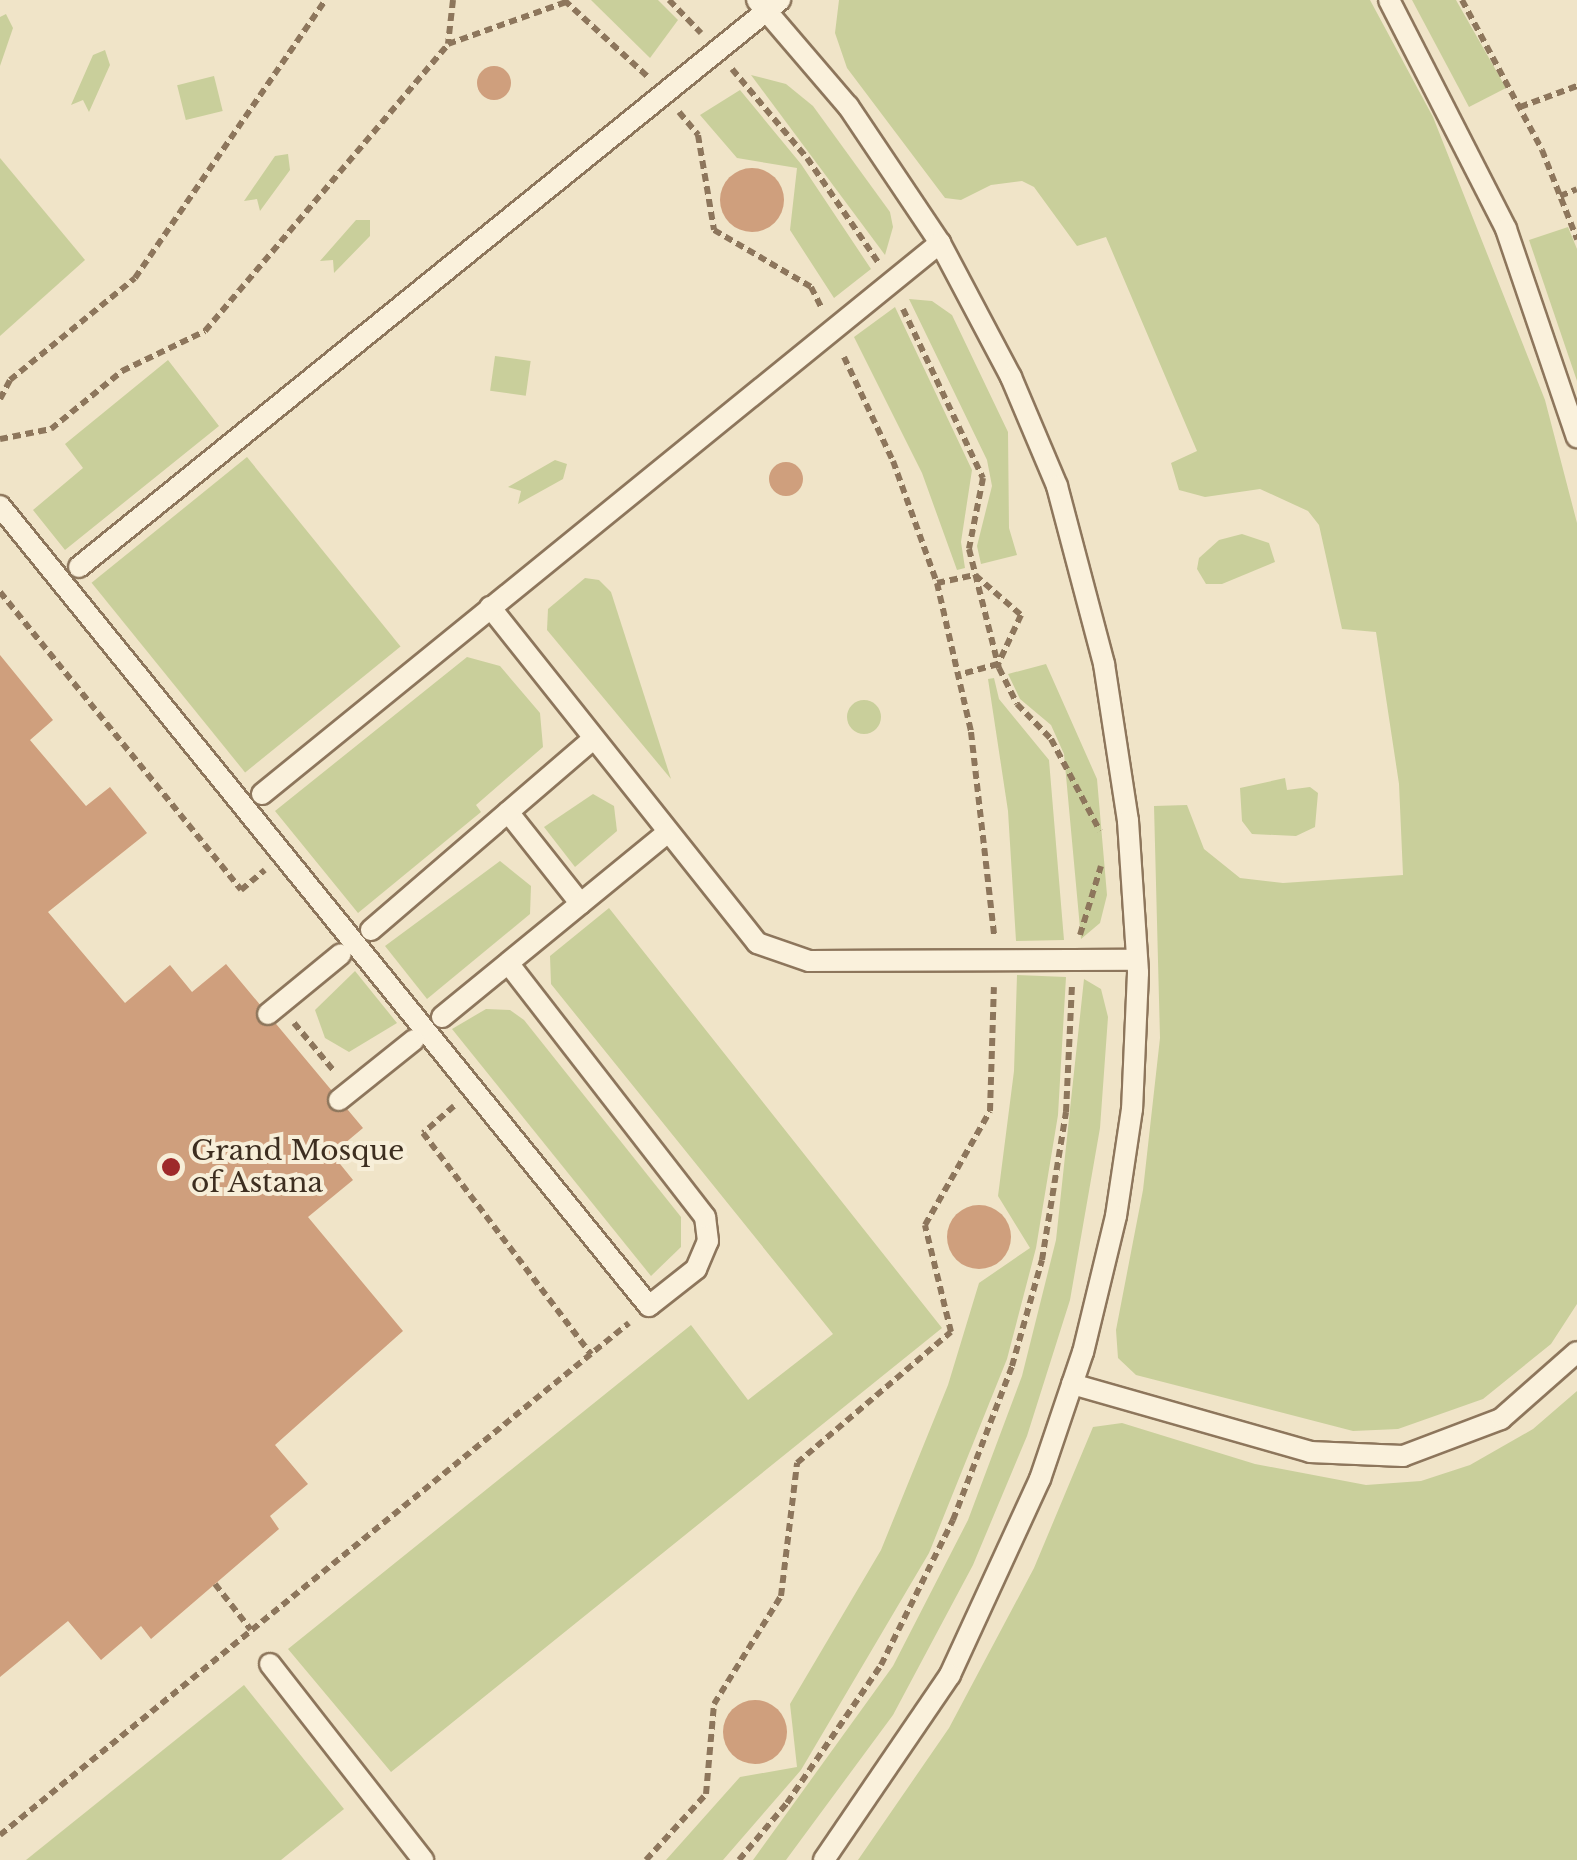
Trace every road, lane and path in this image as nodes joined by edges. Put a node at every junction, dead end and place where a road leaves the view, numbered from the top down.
1 (325, 0) edge
2 (453, 0) edge
3 (669, 0) edge
4 (1389, 0) edge
5 (1462, 0) edge
6 (565, 1) edge
7 (768, 3) edge
8 (448, 44) junction
9 (717, 51) junction
10 (1577, 86) edge
11 (664, 94) junction
12 (1520, 107) junction
13 (1577, 189) edge
14 (1560, 196) junction
15 (1577, 239) edge
16 (940, 242) junction
17 (887, 280) junction
18 (831, 327) junction
19 (0, 400) edge
20 (1577, 436) edge
21 (0, 439) edge
22 (0, 506) edge
23 (78, 567) dead end
24 (975, 575) junction
25 (937, 583) junction
26 (0, 592) edge
27 (490, 608) junction
28 (998, 664) junction
29 (958, 675) junction
30 (593, 739) junction
31 (262, 794) dead end
32 (508, 812) junction
33 (667, 833) junction
34 (1108, 844) dead end
35 (283, 854) junction
36 (1103, 861) dead end
37 (580, 904) junction
38 (372, 930) dead end
39 (341, 954) dead end
40 (995, 960) junction
41 (1072, 960) junction
42 (1138, 960) junction
43 (508, 963) junction
44 (274, 1010) joint
45 (442, 1017) dead end
46 (305, 1036) junction
47 (414, 1040) dead end
48 (294, 1046) dead end
49 (474, 1090) junction
50 (345, 1095) joint
51 (649, 1306) junction
52 (1577, 1352) edge
53 (591, 1354) junction
54 (1072, 1384) junction
55 (215, 1584) dead end
56 (252, 1630) junction
57 (270, 1664) dead end
58 (0, 1835) edge
59 (424, 1860) edge
60 (646, 1860) edge
61 (740, 1860) edge
62 (824, 1860) edge

1 - 19 path
2 - 8 path
3 - 9 path
4 - 20 lane
5 - 12 path
6 - 8 path
6 - 11 path
7 - 9 lane
7 - 16 lane
8 - 21 path
9 - 11 lane
9 - 17 path
10 - 12 path
11 - 18 path
11 - 23 lane
12 - 14 path
13 - 14 path
14 - 15 path
16 - 17 lane
16 - 42 lane
17 - 18 lane
17 - 24 path
18 - 25 path
18 - 27 lane
22 - 35 lane
24 - 25 path
24 - 28 path
24 - 28 path
25 - 29 path
26 - 35 path
27 - 30 lane
27 - 31 lane
28 - 29 path
28 - 34 path
29 - 40 path
30 - 32 lane
30 - 33 lane
32 - 37 lane
32 - 38 lane
33 - 37 lane
33 - 40 lane
35 - 49 lane
36 - 41 path
37 - 43 lane
39 - 44 lane
40 - 41 lane
40 - 60 path
41 - 42 lane
41 - 61 path
42 - 54 lane
43 - 45 lane
43 - 51 lane
44 - 46 path
46 - 48 path
46 - 50 path
47 - 50 lane
49 - 51 lane
49 - 53 path
51 - 53 path
52 - 54 lane
53 - 56 path
54 - 62 lane
55 - 56 path
56 - 58 path
57 - 59 lane

